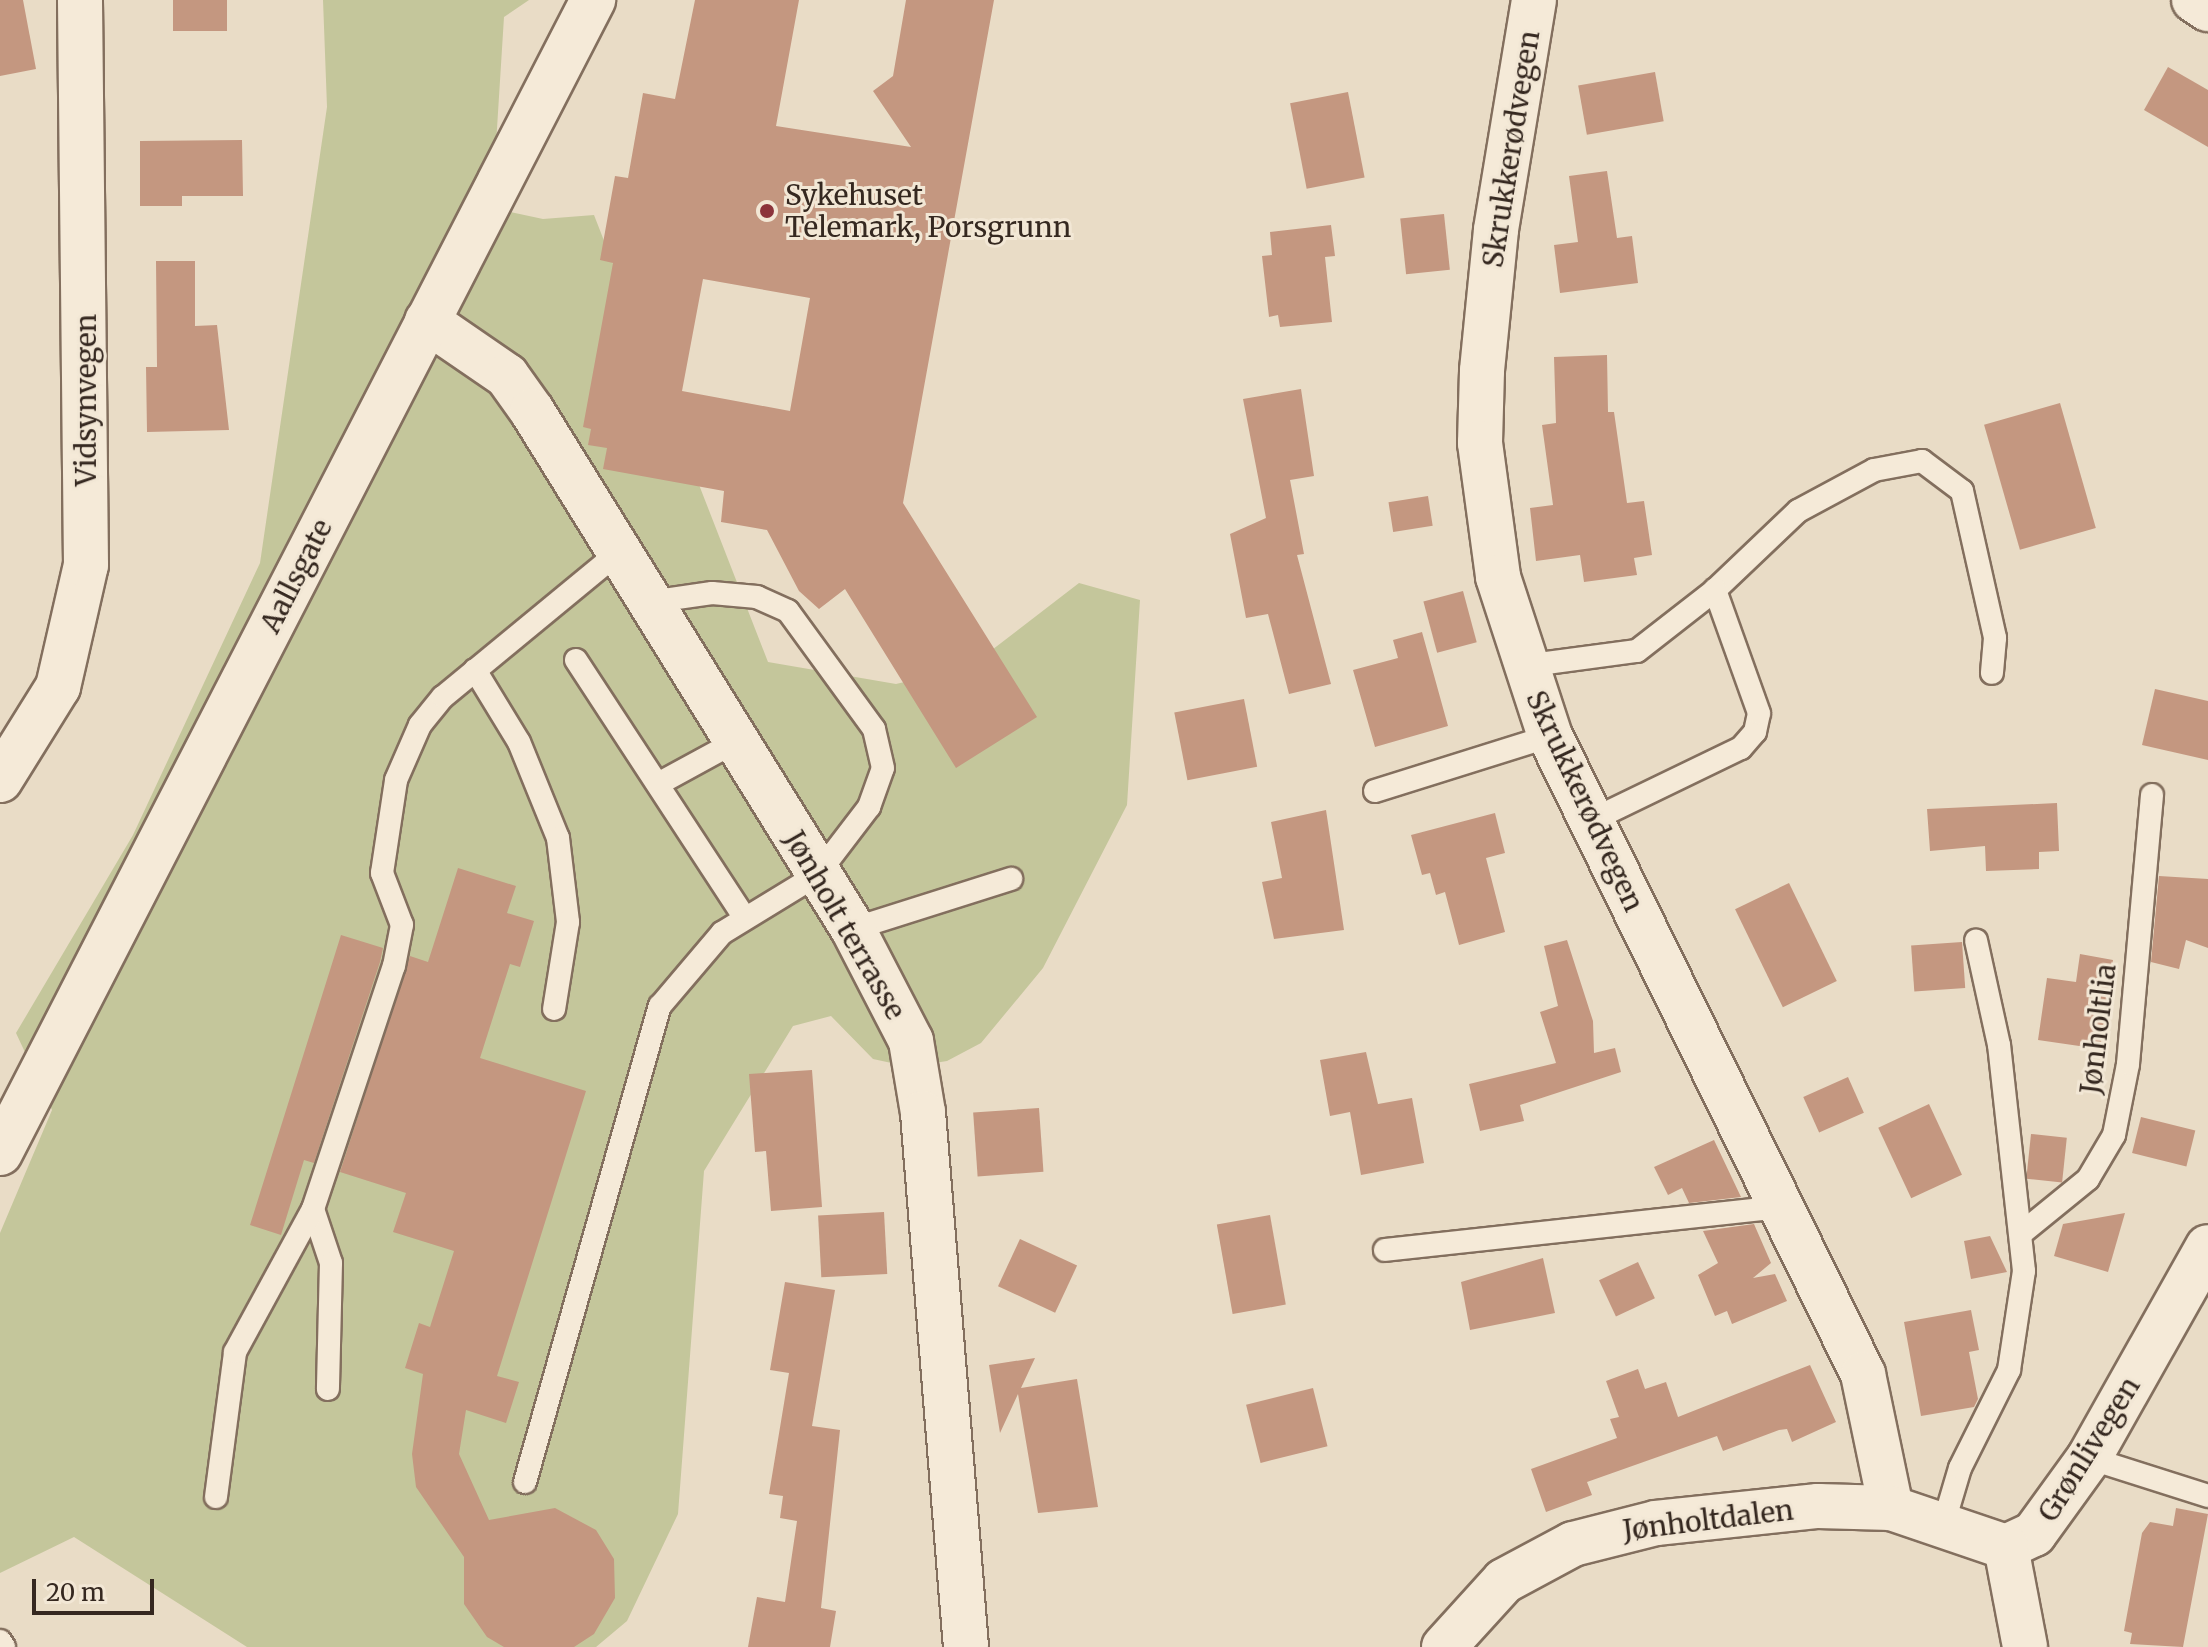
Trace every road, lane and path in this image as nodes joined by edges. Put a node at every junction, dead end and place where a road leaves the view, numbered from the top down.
1 (80, 0) edge
2 (593, 0) edge
3 (1534, 0) edge
4 (2194, 0) edge
5 (2208, 9) edge
6 (427, 321) junction
7 (619, 552) junction
8 (1715, 590) junction
9 (649, 602) junction
10 (576, 660) dead end
11 (1524, 666) junction
12 (475, 670) junction
13 (1992, 673) dead end
14 (1550, 736) junction
15 (735, 742) junction
16 (0, 780) edge
17 (658, 784) junction
18 (1375, 791) dead end
19 (2152, 795) dead end
20 (1592, 820) junction
21 (817, 875) junction
22 (1011, 879) dead end
23 (744, 917) junction
24 (853, 929) junction
25 (1976, 940) dead end
26 (554, 1009) dead end
27 (0, 1153) edge
28 (1779, 1207) junction
29 (313, 1209) junction
30 (2023, 1232) junction
31 (2208, 1247) edge
32 (1385, 1250) dead end
33 (328, 1389) dead end
34 (2089, 1458) junction
35 (525, 1482) dead end
36 (2208, 1496) edge
37 (216, 1497) dead end
38 (1891, 1508) junction
39 (1944, 1522) junction
40 (2006, 1547) junction
41 (0, 1641) edge
42 (4, 1647) edge
43 (966, 1647) edge
44 (1444, 1647) edge
45 (2025, 1647) edge

1 - 16 street, Vidsynvegen
2 - 6 street, Aallsgate
3 - 11 street, Skrukkerødvegen
4 - 5 street
6 - 7 street, Jønholt terrasse
6 - 27 street, Aallsgate
7 - 9 street, Jønholt terrasse
7 - 12 lane
8 - 11 lane
8 - 13 lane
8 - 20 lane
9 - 15 street, Jønholt terrasse
9 - 21 lane
10 - 17 lane
11 - 14 street, Skrukkerødvegen
12 - 26 lane
12 - 29 lane
14 - 18 lane
14 - 20 street, Skrukkerødvegen
15 - 17 lane
15 - 21 street, Jønholt terrasse
17 - 23 lane
19 - 30 lane, Jønholtlia
20 - 28 street, Skrukkerødvegen
21 - 23 lane
21 - 24 street, Jønholt terrasse
22 - 24 lane
23 - 35 lane
24 - 43 street, Jønholt terrasse
25 - 30 lane
28 - 32 lane
28 - 38 street, Skrukkerødvegen
29 - 33 lane
29 - 37 lane
30 - 39 lane
31 - 34 street, Grønlivegen
34 - 36 lane
34 - 40 street, Grønlivegen
38 - 39 street, Jønholtdalen
38 - 44 street, Jønholtdalen
39 - 40 street, Jønholtdalen
40 - 45 street
41 - 42 lane

